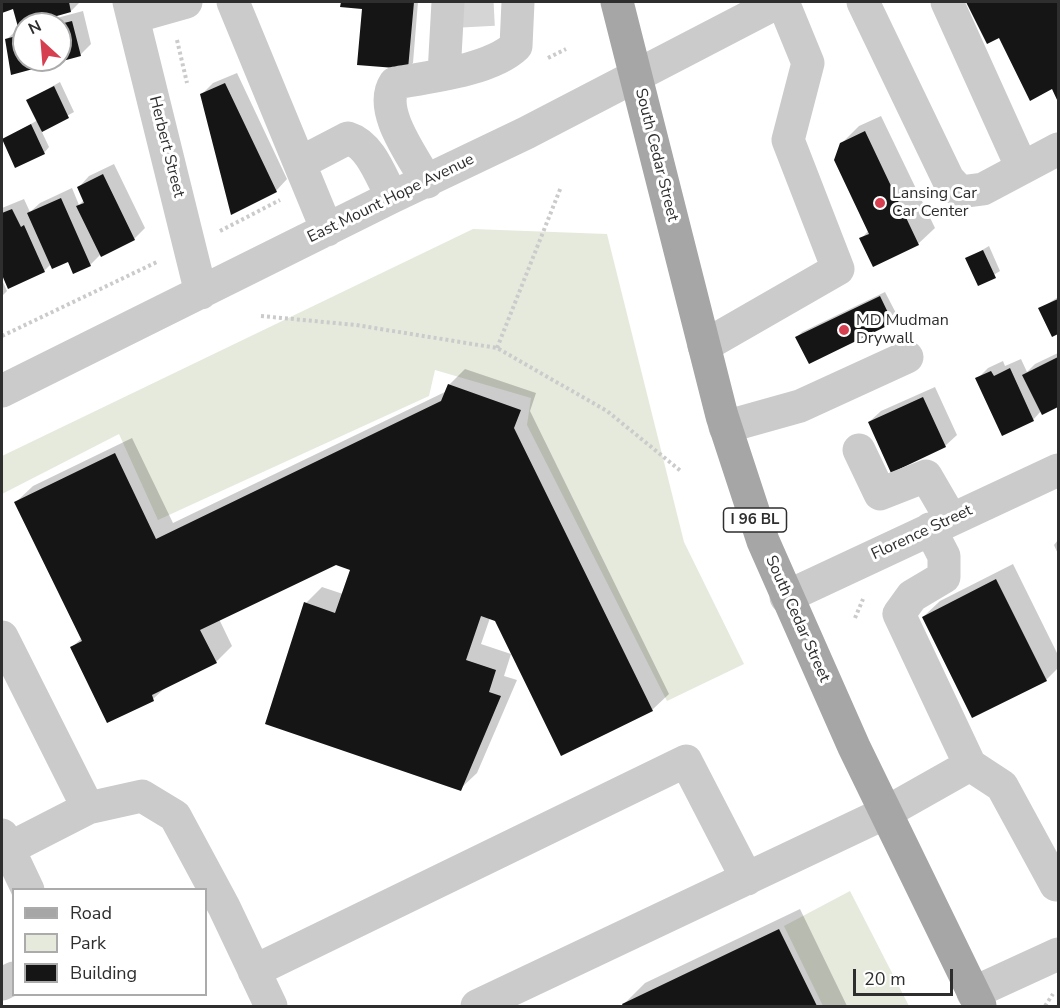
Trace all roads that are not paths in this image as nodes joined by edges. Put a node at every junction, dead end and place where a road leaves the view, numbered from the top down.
1 (186, 2) edge
2 (233, 2) edge
3 (617, 2) edge
4 (778, 2) edge
5 (783, 2) edge
6 (863, 2) edge
7 (947, 2) edge
8 (512, 6) edge
9 (452, 8) edge
10 (131, 9) edge
11 (444, 74) junction
12 (636, 75) junction
13 (1059, 149) edge
14 (300, 163) junction
15 (1022, 168) junction
16 (427, 182) junction
17 (392, 197) junction
18 (327, 230) junction
19 (201, 292) junction
20 (704, 346) junction
21 (907, 357) dead end
22 (2, 391) edge
23 (726, 427) junction
24 (859, 450) dead end
25 (1059, 470) edge
26 (940, 524) junction
27 (786, 597) junction
28 (2, 637) edge
29 (970, 765) junction
30 (88, 808) junction
31 (885, 813) junction
32 (4, 845) edge
33 (747, 879) junction
34 (1056, 885) dead end
35 (27, 888) edge
36 (1059, 954) edge
37 (254, 971) junction
38 (540, 993) edge
39 (977, 1000) edge
40 (271, 1006) edge
41 (477, 1006) edge

1 - 10 street
2 - 14 street
3 - 12 main road, South Cedar Street / I 96 BL
4 - 12 street, East Mount Hope Avenue
5 - 20 street
6 - 15 street
7 - 15 street
8 - 11 street
9 - 11 street
10 - 19 street, Herbert Street
11 - 16 street
12 - 16 street, East Mount Hope Avenue
12 - 20 main road, South Cedar Street / I 96 BL
13 - 15 street
14 - 17 street
14 - 18 street
16 - 17 street, East Mount Hope Avenue
17 - 18 street, East Mount Hope Avenue
18 - 19 street, East Mount Hope Avenue
19 - 22 street, East Mount Hope Avenue
20 - 23 main road, South Cedar Street / I 96 BL
21 - 23 street
23 - 27 main road, South Cedar Street / I 96 BL
24 - 26 street
25 - 26 street, Florence Street
26 - 27 street, Florence Street
26 - 29 street
27 - 31 main road, South Cedar Street / I 96 BL
28 - 30 street
29 - 31 street
29 - 34 street
30 - 32 street
30 - 37 street
31 - 33 street
31 - 39 main road, South Cedar Street / I 96 BL
32 - 35 street
33 - 37 street
33 - 38 street
36 - 39 street
37 - 40 street
38 - 41 street

